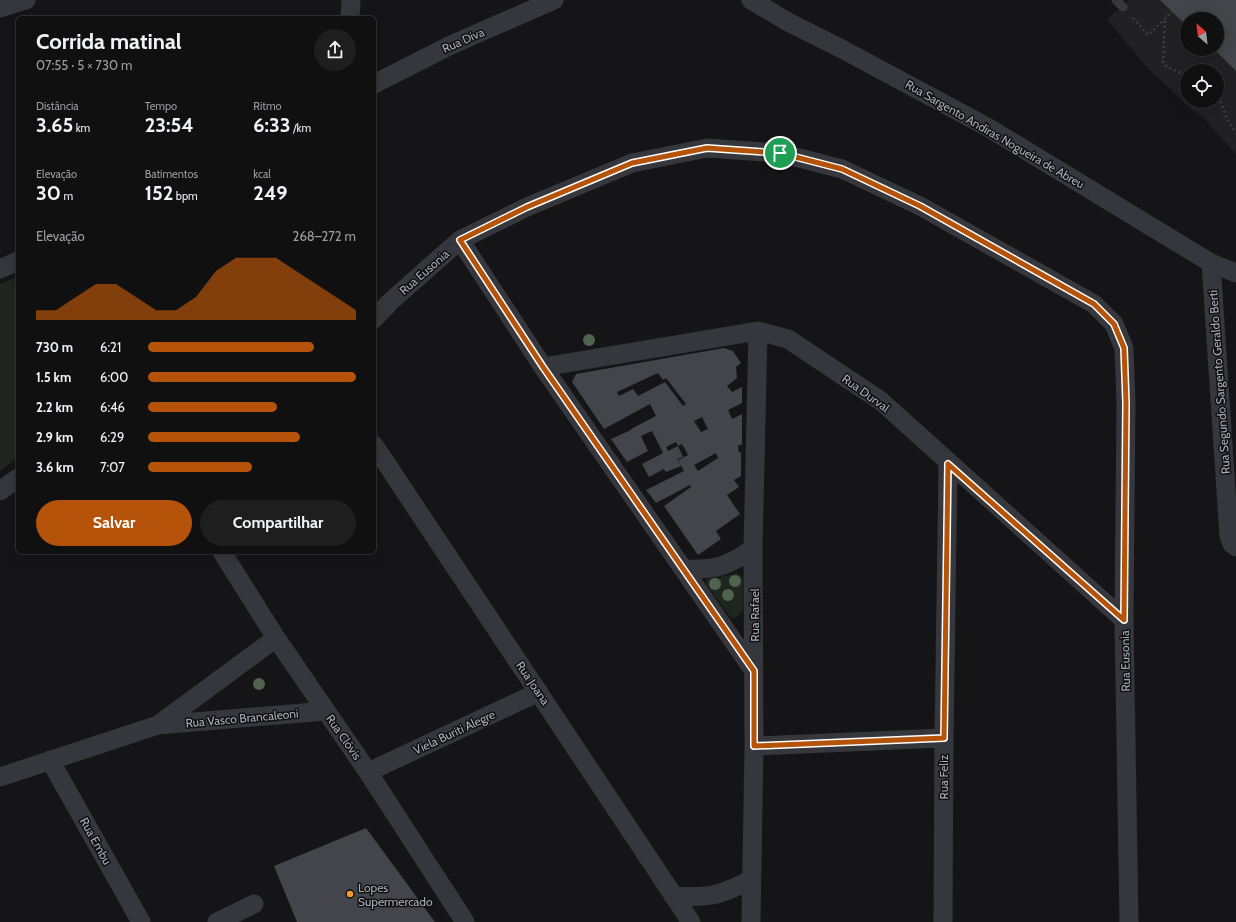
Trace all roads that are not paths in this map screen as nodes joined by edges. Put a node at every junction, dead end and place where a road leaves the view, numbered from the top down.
1 (26, 0) edge
2 (351, 0) edge
3 (554, 0) edge
4 (751, 0) edge
5 (0, 8) edge
6 (350, 16) edge
7 (376, 83) edge
8 (460, 240) junction
9 (16, 262) edge
10 (1211, 263) junction
11 (0, 269) edge
12 (1236, 273) edge
13 (376, 317) edge
14 (758, 331) junction
15 (543, 367) junction
16 (376, 448) edge
17 (948, 464) junction
18 (16, 480) edge
19 (0, 492) edge
20 (1236, 547) edge
21 (753, 549) junction
22 (223, 554) edge
23 (683, 569) junction
24 (1124, 620) junction
25 (276, 638) junction
26 (754, 671) junction
27 (539, 692) junction
28 (326, 711) junction
29 (158, 725) junction
30 (944, 738) junction
31 (754, 746) junction
32 (50, 760) junction
33 (368, 772) junction
34 (0, 777) edge
35 (751, 880) junction
36 (674, 896) junction
37 (254, 904) dead end
38 (141, 922) edge
39 (217, 922) edge
40 (465, 922) edge
41 (691, 922) edge
42 (751, 922) edge
43 (943, 922) edge
44 (1129, 922) edge

1 - 5 street
2 - 6 street
3 - 7 street, Rua Diva
4 - 10 street, Rua Sargento Andiras Nogueira de Abreu
8 - 13 street, Rua Eusonia
8 - 15 street
8 - 24 street, Rua Eusonia
9 - 11 street
10 - 12 street, Rua Sargento Andiras Nogueira de Abreu
10 - 20 street, Rua Segundo Sargento Geraldo Berti
14 - 15 street, Rua Durval
14 - 17 street, Rua Durval
14 - 21 street, Rua Rafael
15 - 23 street
16 - 27 street, Rua Joana
17 - 24 street, Rua Durval
17 - 30 street, Rua Feliz
18 - 19 street
21 - 23 street
21 - 26 street, Rua Rafael
22 - 25 street, Rua Clóvis
23 - 26 street
24 - 44 street, Rua Eusonia
25 - 28 street, Rua Clóvis
25 - 29 street, Rua Vasco Brancaleoni
26 - 31 street, Rua Rafael
27 - 33 street, Viela Buriti Alegre
27 - 36 street, Rua Joana
28 - 29 street, Rua Vasco Brancaleoni
28 - 33 street, Rua Clóvis
29 - 32 street, Rua Vasco Brancaleoni
30 - 31 street
30 - 43 street, Rua Feliz
31 - 35 street, Rua Rafael
32 - 34 street, Rua Vasco Brancaleoni
32 - 38 street, Rua Embu
33 - 40 street, Rua Clóvis
35 - 36 street
35 - 42 street, Rua Rafael
36 - 41 street, Rua Joana
37 - 39 street

